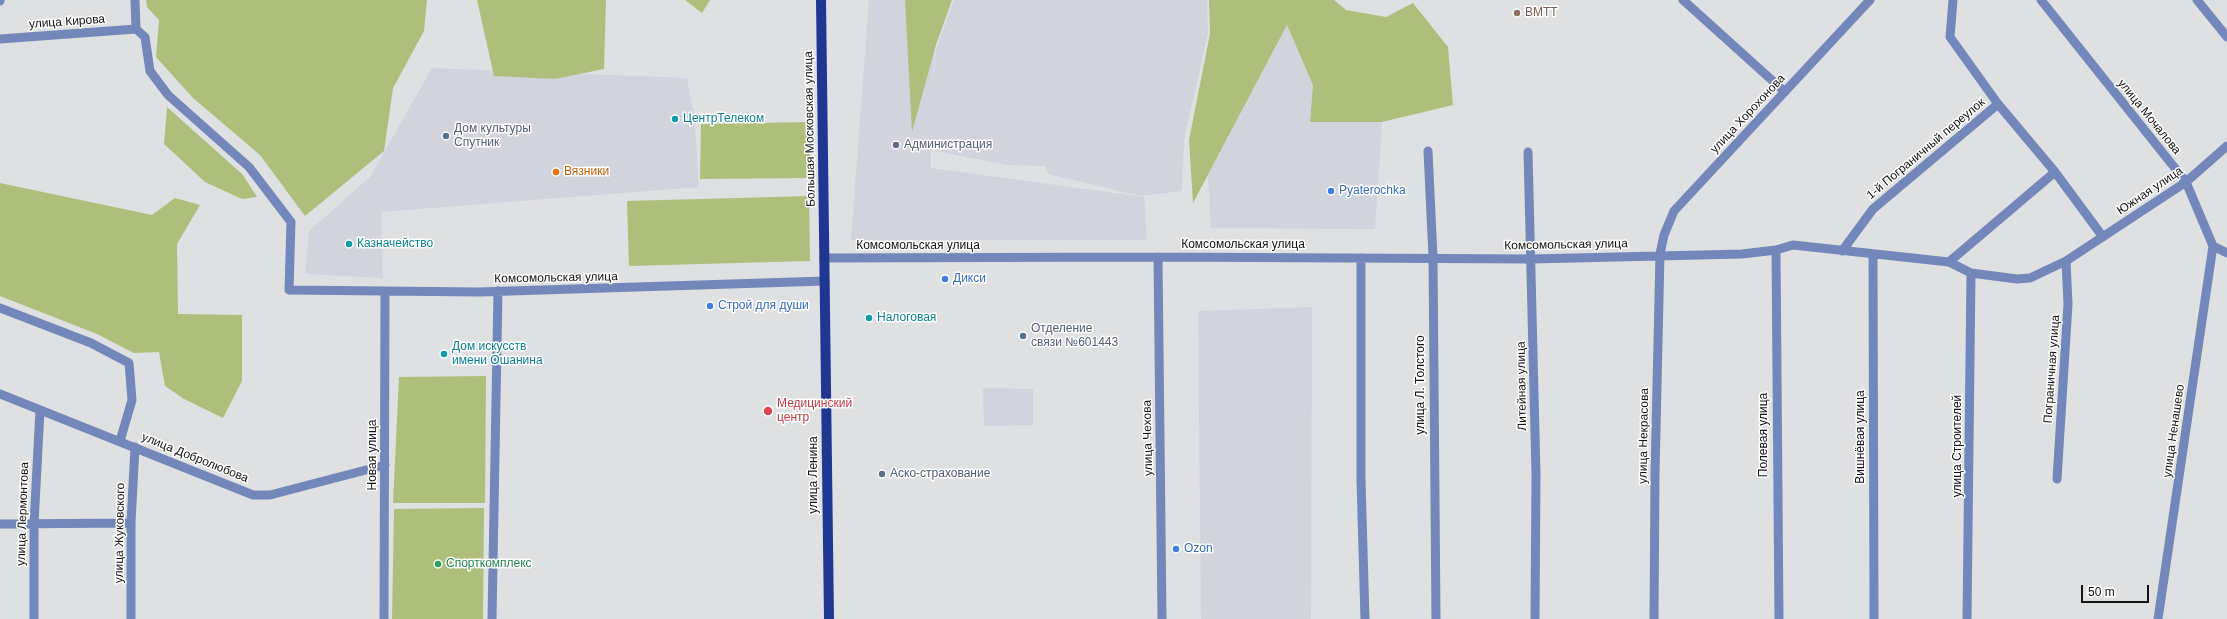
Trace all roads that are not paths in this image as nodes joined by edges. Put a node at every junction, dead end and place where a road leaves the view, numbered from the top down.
1 (135, 0) edge
2 (821, 0) edge
3 (1683, 0) edge
4 (1870, 0) edge
5 (1953, 0) edge
6 (2041, 0) edge
7 (2197, 0) edge
8 (136, 29) junction
9 (2227, 37) edge
10 (0, 39) edge
11 (1785, 92) junction
12 (1998, 104) junction
13 (2227, 146) edge
14 (1428, 151) dead end
15 (1528, 152) dead end
16 (2055, 172) junction
17 (2186, 182) junction
18 (2103, 237) junction
19 (2212, 246) junction
20 (1776, 250) junction
21 (1842, 251) junction
22 (2227, 253) edge
23 (1660, 254) junction
24 (1873, 255) junction
25 (1158, 257) junction
26 (1433, 257) junction
27 (824, 258) junction
28 (1361, 258) junction
29 (1532, 259) junction
30 (2066, 261) junction
31 (1949, 262) junction
32 (1971, 272) junction
33 (825, 281) junction
34 (498, 291) junction
35 (385, 292) junction
36 (0, 308) edge
37 (0, 394) edge
38 (40, 410) junction
39 (120, 441) junction
40 (135, 447) junction
41 (385, 465) junction
42 (2057, 479) dead end
43 (131, 523) junction
44 (0, 524) edge
45 (34, 524) junction
46 (34, 619) edge
47 (131, 619) edge
48 (384, 619) edge
49 (492, 619) edge
50 (829, 619) edge
51 (1162, 619) edge
52 (1365, 619) edge
53 (1436, 619) edge
54 (1535, 619) edge
55 (1654, 619) edge
56 (1779, 619) edge
57 (1874, 619) edge
58 (1967, 619) edge
59 (2158, 619) edge

1 - 8 street
2 - 27 main road, Большая Московская улица
3 - 11 street
4 - 11 street, улица Хорохонова
5 - 12 street
6 - 17 street, улица Мочалова
7 - 9 street
8 - 10 street, улица Кирова
8 - 35 street, Комсомольская улица
11 - 23 street, улица Хорохонова
12 - 16 street
12 - 21 street, 1-й Пограничный переулок
13 - 17 street, Южная улица
14 - 26 street, улица Л. Толстого
15 - 29 street, Литейная улица
16 - 18 street
16 - 31 street
17 - 18 street, Южная улица
17 - 19 street, улица Мочалова
18 - 30 street, Южная улица
19 - 22 street
19 - 59 street, улица Ненашево
20 - 21 street, Комсомольская улица
20 - 23 street, Комсомольская улица
20 - 56 street, Полевая улица
21 - 24 street, Комсомольская улица
23 - 29 street, Комсомольская улица
23 - 55 street, улица Некрасова
24 - 31 street, Южная улица
24 - 57 street, Вишнёвая улица
25 - 27 street, Комсомольская улица
25 - 28 street, Комсомольская улица
25 - 51 street, улица Чехова
26 - 28 street, Комсомольская улица
26 - 29 street, Комсомольская улица
26 - 53 street, улица Л. Толстого
27 - 33 main road, улица Ленина
28 - 52 street
29 - 54 street, Литейная улица
30 - 32 street, Южная улица
30 - 42 street, Пограничная улица
31 - 32 street, Южная улица
32 - 58 street, улица Строителей
33 - 34 street, Комсомольская улица
33 - 50 main road, улица Ленина
34 - 35 street, Комсомольская улица
34 - 49 street
35 - 41 street, Новая улица
36 - 39 street
37 - 38 street, улица Добролюбова
38 - 39 street, улица Добролюбова
38 - 45 street, улица Лермонтова
39 - 40 street, улица Добролюбова
40 - 41 street, улица Добролюбова
40 - 43 street, улица Жуковского
41 - 48 street, Новая улица
43 - 45 street
43 - 47 street, улица Жуковского
44 - 45 street
45 - 46 street, улица Лермонтова

